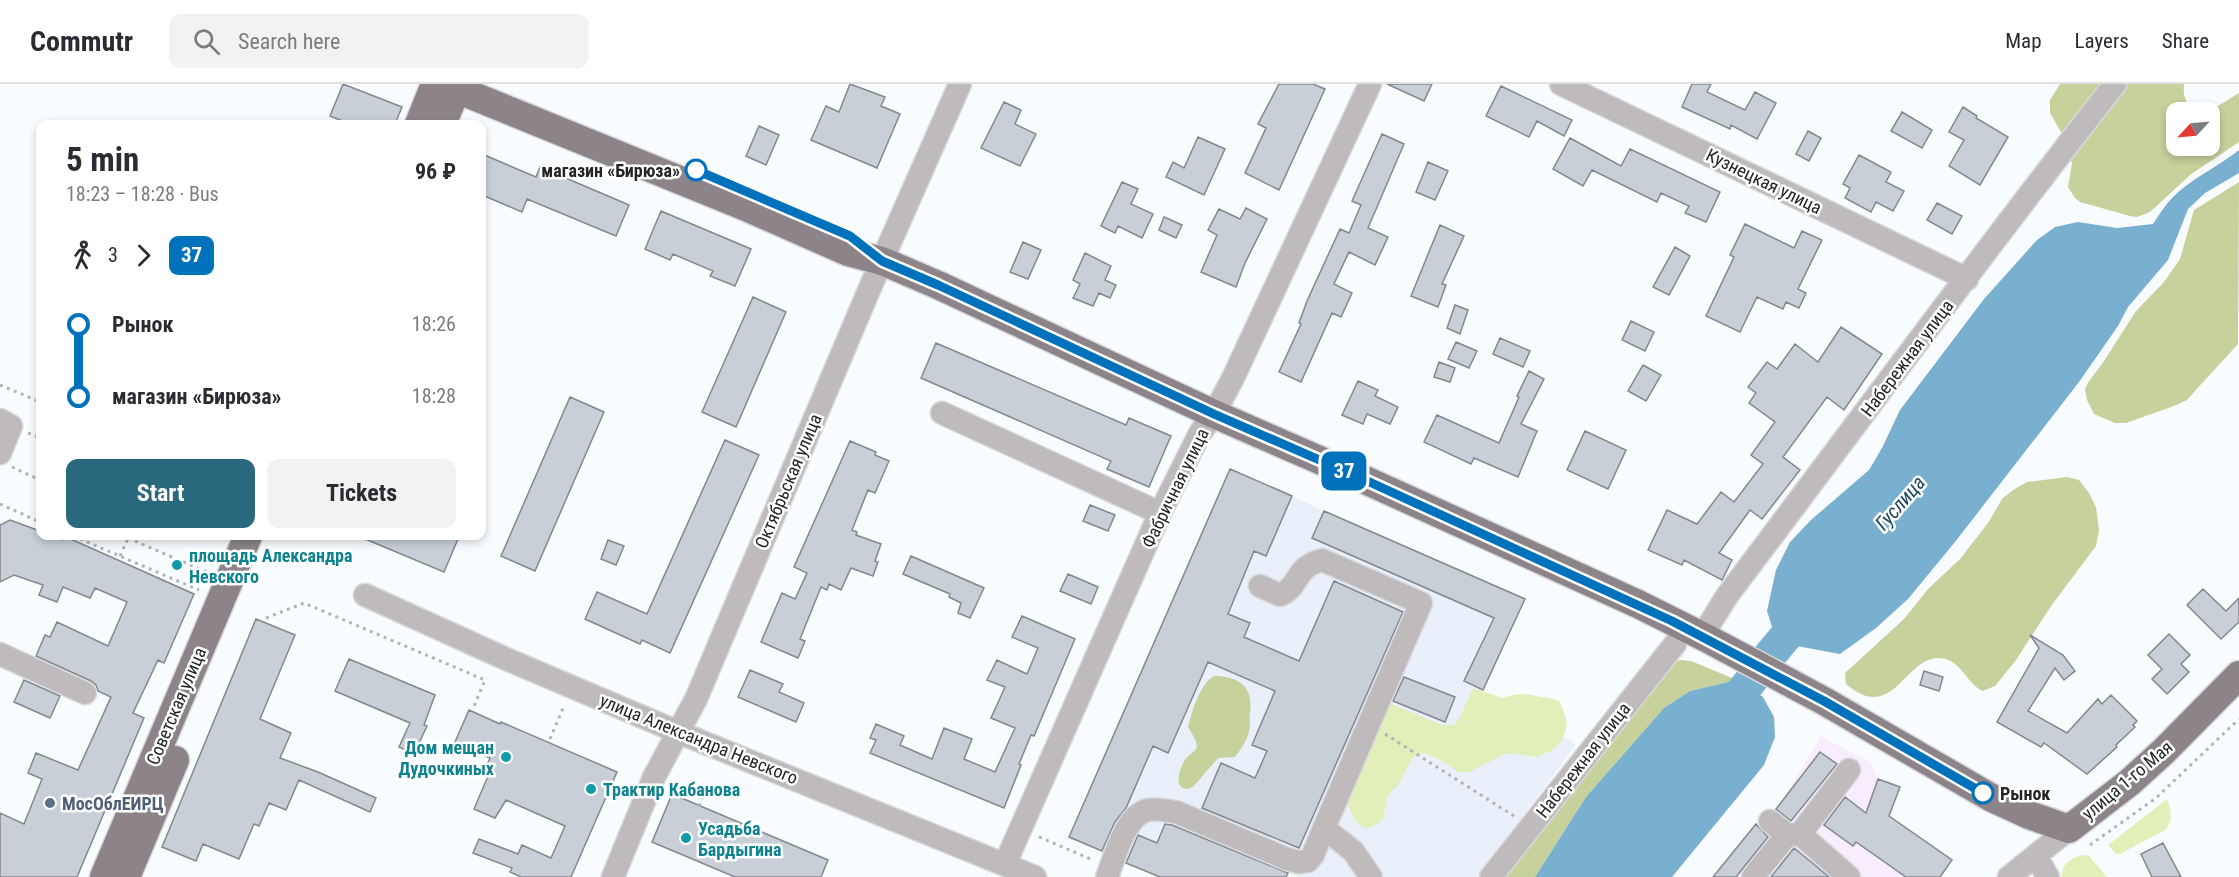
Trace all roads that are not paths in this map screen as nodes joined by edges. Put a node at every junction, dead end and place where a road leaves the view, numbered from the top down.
1 (496, 84) edge
2 (960, 84) edge
3 (1370, 84) edge
4 (1561, 84) edge
5 (2115, 84) edge
6 (449, 85) edge
7 (422, 120) edge
8 (443, 120) edge
9 (882, 261) junction
10 (1967, 279) junction
11 (942, 413) dead end
12 (1214, 414) junction
13 (0, 420) edge
14 (5, 460) edge
15 (1160, 513) junction
16 (246, 540) edge
17 (267, 540) edge
18 (1260, 586) dead end
19 (365, 595) dead end
20 (1705, 637) junction
21 (1675, 644) dead end
22 (0, 654) edge
23 (2239, 675) edge
24 (85, 693) dead end
25 (678, 732) junction
26 (1850, 770) dead end
27 (1324, 828) junction
28 (1786, 830) junction
29 (2080, 837) junction
30 (2036, 856) junction
31 (1005, 864) junction
32 (1109, 872) edge
33 (1839, 874) edge
34 (104, 877) edge
35 (126, 877) edge
36 (613, 877) edge
37 (1035, 877) edge
38 (1371, 877) edge
39 (1491, 877) edge
40 (1754, 877) edge
41 (2008, 877) edge
42 (2048, 877) edge

1 - 9 main road
2 - 9 street, Октябрьская улица
3 - 12 street, Фабричная улица
4 - 10 street, Кузнецкая улица
5 - 10 street, Набережная улица
6 - 7 main road
6 - 8 main road
6 - 9 main road
9 - 12 main road
9 - 25 street, Октябрьская улица
10 - 20 street, Набережная улица
11 - 15 street
12 - 15 street, Фабричная улица
12 - 20 main road
13 - 14 street
15 - 31 street, Фабричная улица
16 - 34 main road, Советская улица
17 - 35 main road, Советская улица
18 - 27 street
19 - 25 street, улица Александра Невского
20 - 29 main road
21 - 39 street, Набережная улица
22 - 24 street
23 - 29 main road, улица 1-го Мая
25 - 31 street, улица Александра Невского
25 - 36 street, Октябрьская улица
26 - 28 street
27 - 32 street
27 - 38 street
28 - 33 street
28 - 40 street
29 - 30 street, улица 1-го Мая
30 - 41 street, улица 1-го Мая
30 - 42 street
31 - 37 street, улица Александра Невского

